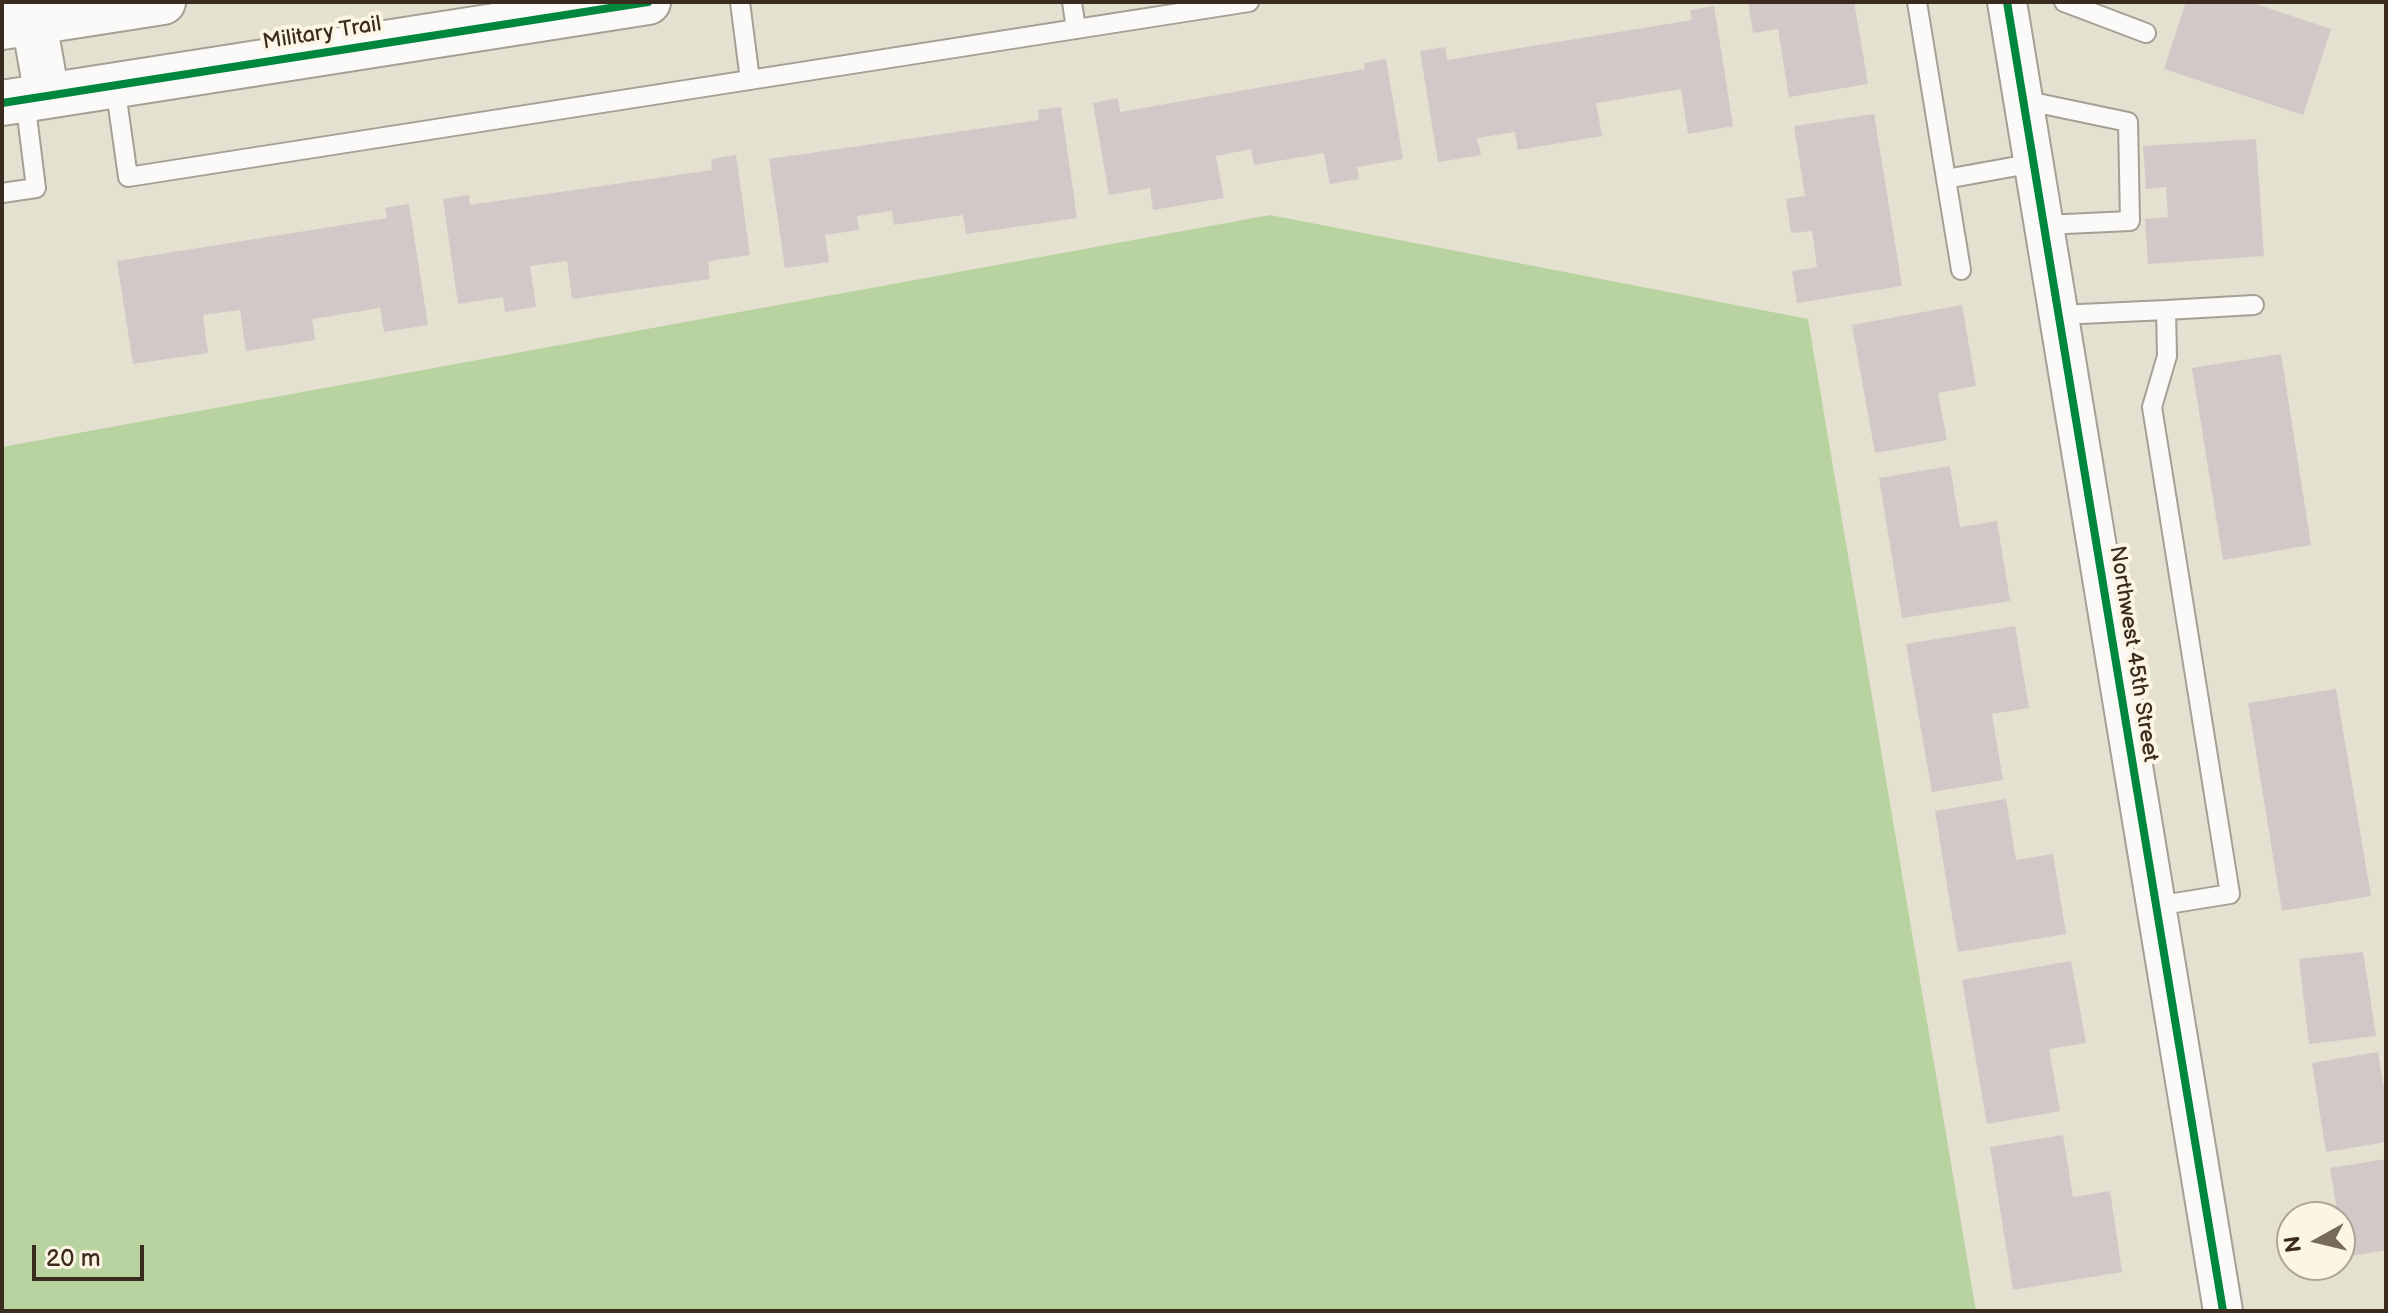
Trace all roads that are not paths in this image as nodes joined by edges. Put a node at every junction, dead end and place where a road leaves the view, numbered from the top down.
1 (163, 2) edge
2 (648, 2) edge
3 (740, 2) edge
4 (1072, 2) edge
5 (1249, 2) edge
6 (1917, 2) edge
7 (2007, 2) edge
8 (2019, 2) edge
9 (2064, 2) edge
10 (18, 24) edge
11 (1076, 29) junction
12 (2146, 33) dead end
13 (750, 80) junction
14 (115, 85) junction
15 (25, 100) edge
16 (2023, 100) junction
17 (2034, 163) junction
18 (1946, 179) junction
19 (2, 193) edge
20 (2044, 225) junction
21 (1961, 270) dead end
22 (2254, 305) dead end
23 (2166, 310) junction
24 (2059, 315) junction
25 (2156, 906) junction
26 (2223, 1311) edge

1 - 10 street
2 - 14 street, Military Trail
3 - 13 lane
4 - 11 lane
5 - 11 lane
6 - 18 lane
7 - 8 lane
7 - 16 street, Northwest 45th Street
9 - 12 lane
10 - 15 street
11 - 13 lane
13 - 14 lane
14 - 15 street, Military Trail
15 - 19 lane
16 - 17 street, Northwest 45th Street
16 - 20 lane
17 - 18 lane
17 - 20 street, Northwest 45th Street
18 - 21 lane
20 - 24 street, Northwest 45th Street
22 - 23 lane
23 - 24 lane
23 - 25 lane
24 - 25 street, Northwest 45th Street
25 - 26 street, Northwest 45th Street

